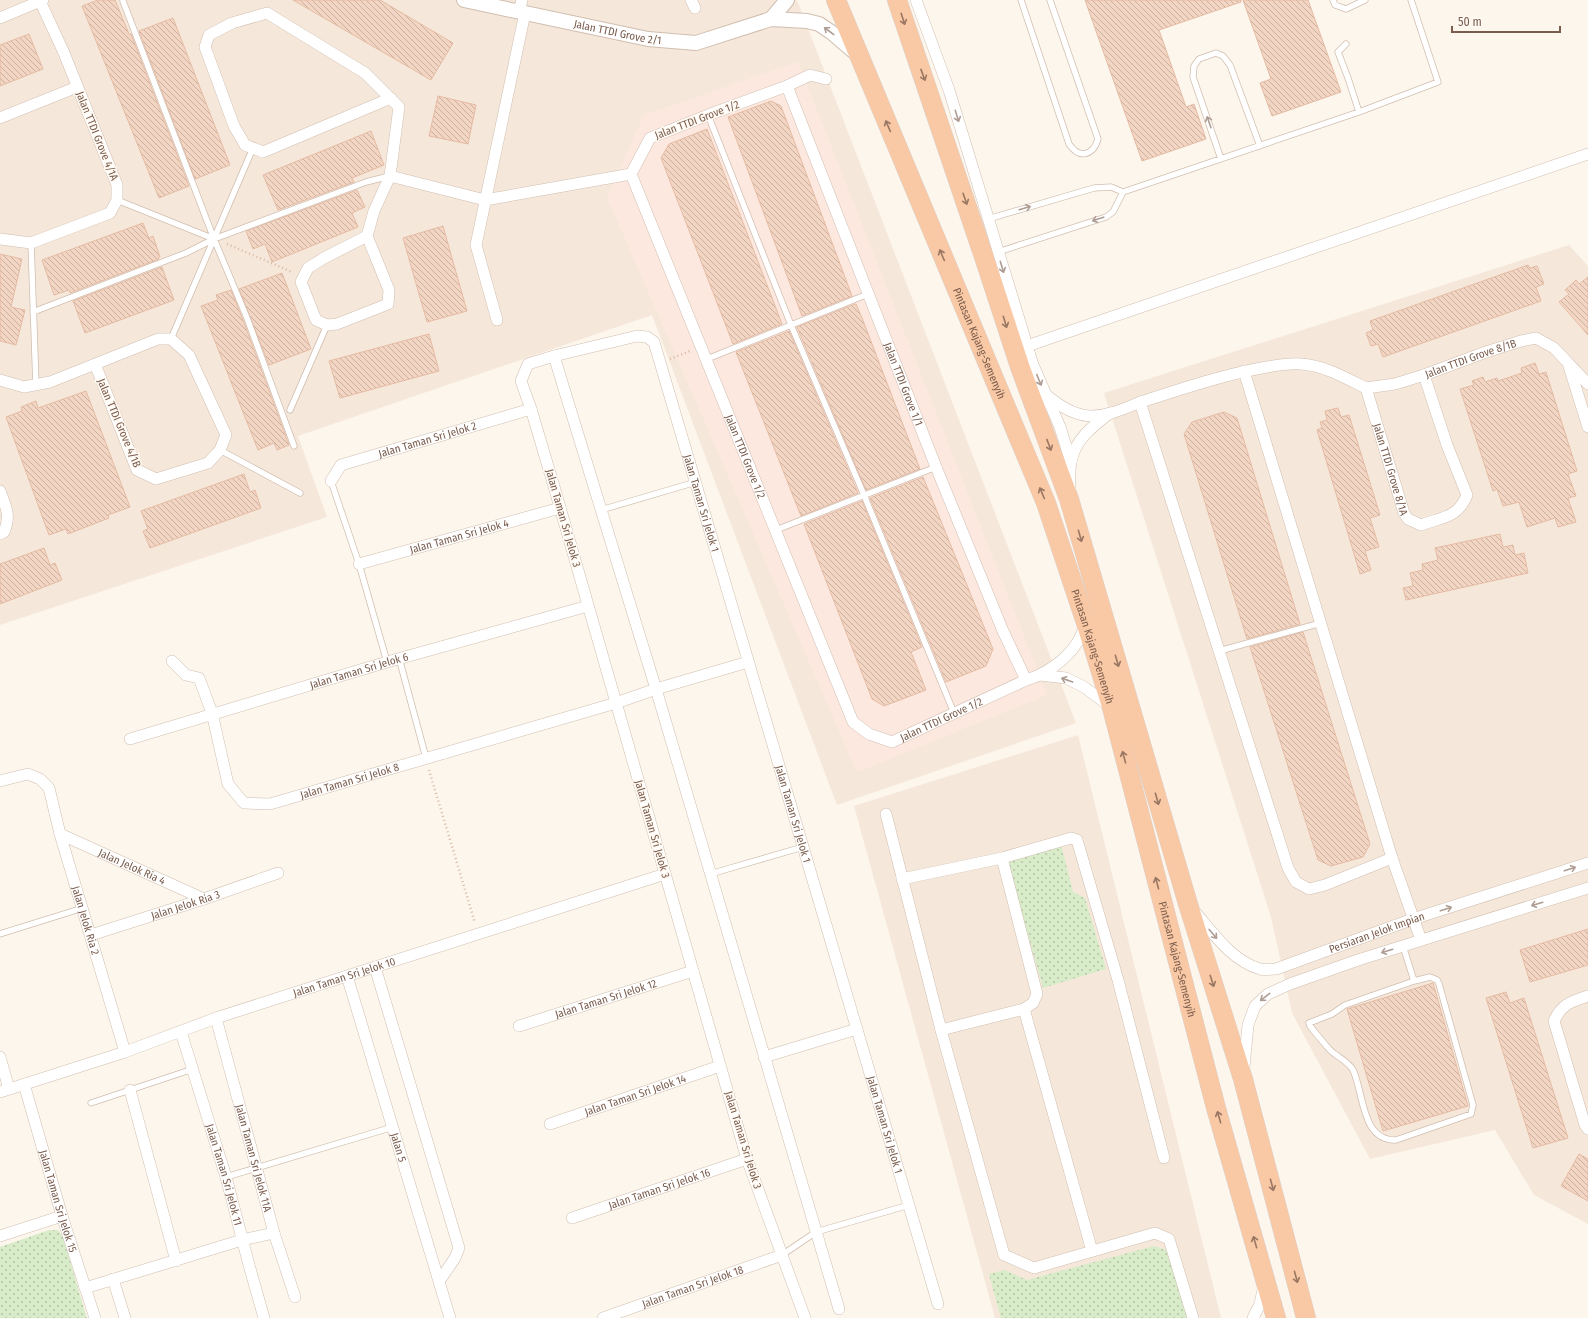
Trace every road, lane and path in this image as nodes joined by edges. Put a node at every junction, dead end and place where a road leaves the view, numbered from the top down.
1 (464, 0) edge
2 (787, 0) edge
3 (897, 0) edge
4 (916, 0) edge
5 (1021, 0) edge
6 (1050, 0) edge
7 (1333, 0) edge
8 (1365, 0) edge
9 (1411, 0) edge
10 (42, 1) edge
11 (123, 1) dead end
12 (839, 4) edge
13 (522, 9) edge
14 (0, 18) edge
15 (771, 19) junction
16 (1346, 44) dead end
17 (859, 57) junction
18 (826, 79) dead end
19 (788, 86) junction
20 (78, 87) junction
21 (391, 98) junction
22 (1358, 112) junction
23 (708, 115) junction
24 (0, 118) edge
25 (1260, 146) junction
26 (253, 148) junction
27 (1588, 154) edge
28 (1221, 159) junction
29 (631, 174) junction
30 (390, 176) junction
31 (1123, 192) junction
32 (117, 200) junction
33 (485, 200) junction
34 (988, 220) junction
35 (367, 236) junction
36 (0, 239) edge
37 (214, 239) junction
38 (31, 243) junction
39 (998, 252) junction
40 (304, 276) junction
41 (868, 294) junction
42 (34, 312) junction
43 (497, 320) dead end
44 (332, 325) junction
45 (791, 325) junction
46 (637, 336) joint
47 (171, 339) junction
48 (702, 346) junction
49 (1027, 346) junction
50 (554, 356) junction
51 (707, 359) junction
52 (660, 363) junction
53 (1568, 363) junction
54 (95, 364) junction
55 (1244, 371) junction
56 (1424, 375) junction
57 (0, 380) edge
58 (1588, 384) edge
59 (36, 385) junction
60 (1366, 388) junction
61 (1045, 395) junction
62 (1140, 402) junction
63 (531, 408) junction
64 (290, 410) dead end
65 (1110, 413) junction
66 (1588, 427) edge
67 (294, 446) dead end
68 (220, 450) junction
69 (1071, 462) junction
70 (936, 467) junction
71 (331, 481) joint
72 (696, 482) junction
73 (0, 491) edge
74 (300, 493) dead end
75 (864, 495) junction
76 (1069, 499) junction
77 (560, 508) junction
78 (600, 510) junction
79 (776, 530) junction
80 (0, 534) edge
81 (359, 564) junction
82 (588, 606) junction
83 (1086, 623) junction
84 (1321, 623) junction
85 (1219, 651) junction
86 (399, 658) junction
87 (172, 661) dead end
88 (387, 662) junction
89 (748, 662) junction
90 (1040, 675) junction
91 (1026, 680) junction
92 (656, 689) junction
93 (616, 703) junction
94 (1112, 708) junction
95 (212, 713) junction
96 (954, 713) junction
97 (130, 739) dead end
98 (426, 758) junction
99 (0, 781) edge
100 (886, 814) dead end
101 (60, 834) junction
102 (803, 847) junction
103 (1002, 858) junction
104 (1392, 858) junction
105 (1588, 863) edge
106 (278, 873) dead end
107 (665, 874) junction
108 (710, 874) junction
109 (902, 879) junction
110 (1588, 888) edge
111 (204, 899) junction
112 (1188, 904) junction
113 (83, 908) junction
114 (1413, 919) junction
115 (0, 934) edge
116 (478, 934) junction
117 (91, 935) junction
118 (1421, 940) junction
119 (1403, 946) junction
120 (374, 967) junction
121 (693, 972) junction
122 (347, 976) junction
123 (1414, 981) junction
124 (1588, 996) edge
125 (1024, 1009) junction
126 (216, 1018) junction
127 (519, 1026) dead end
128 (857, 1029) junction
129 (941, 1030) junction
130 (181, 1032) junction
131 (125, 1052) junction
132 (0, 1057) edge
133 (764, 1057) junction
134 (720, 1066) junction
135 (193, 1069) junction
136 (1243, 1079) junction
137 (24, 1084) junction
138 (4, 1090) edge
139 (130, 1090) junction
140 (91, 1104) dead end
141 (550, 1124) dead end
142 (393, 1127) junction
143 (1588, 1129) edge
144 (1164, 1158) dead end
145 (747, 1159) junction
146 (256, 1168) junction
147 (226, 1177) junction
148 (909, 1205) junction
149 (62, 1216) junction
150 (572, 1218) dead end
151 (816, 1232) junction
152 (274, 1233) junction
153 (0, 1236) edge
154 (242, 1240) junction
155 (1092, 1252) junction
156 (782, 1255) junction
157 (176, 1261) junction
158 (113, 1279) junction
159 (1265, 1279) junction
160 (440, 1280) junction
161 (85, 1288) junction
162 (295, 1297) dead end
163 (938, 1304) dead end
164 (838, 1309) dead end
165 (95, 1318) edge
166 (125, 1318) edge
167 (264, 1318) edge
168 (450, 1318) edge
169 (603, 1318) edge
170 (805, 1318) edge
171 (1193, 1318) edge
172 (1253, 1318) edge
173 (1276, 1318) edge
174 (1306, 1318) edge

1 - 13 street, Jalan TTDI Grove 2/1
2 - 15 street
3 -> 76 highway, Pintasan Kajang-Semenyih
4 -> 34 street
5 - 6 lane
7 - 8 lane
9 - 22 lane
10 - 14 street
10 - 20 street, Jalan TTDI Grove 4/1A
11 - 37 lane
12 - 17 highway, Pintasan Kajang-Semenyih
13 - 15 street, Jalan TTDI Grove 2/1
13 - 33 street
17 -> 15 street, Jalan TTDI Grove 2/1
16 - 22 lane
83 -> 17 highway, Pintasan Kajang-Semenyih
18 - 19 street, Jalan TTDI Grove 1/2
19 - 23 street, Jalan TTDI Grove 1/2
19 - 41 street, Jalan TTDI Grove 1/1
20 - 24 street, Jalan TTDI Grove 4/1A
20 - 32 street, Jalan TTDI Grove 4/1A
21 - 26 street
21 - 26 street
21 - 30 street
22 - 25 lane
23 - 29 street, Jalan TTDI Grove 1/2
23 - 45 lane
25 - 28 lane
28 -> 25 lane
26 - 37 lane
27 - 49 street
28 - 31 lane
29 - 33 street
29 - 48 street, Jalan TTDI Grove 1/2
30 - 33 street
30 - 35 street
30 - 37 lane
34 -> 31 lane
31 -> 39 lane
32 - 37 lane
32 - 38 street
33 - 43 street
34 - 39 street
35 - 40 street
35 - 44 street
36 - 38 street
37 - 40 path
37 - 42 lane
37 - 47 lane
37 - 67 lane
38 - 42 lane
39 -> 49 street
40 - 44 street
41 - 45 lane
41 - 70 street, Jalan TTDI Grove 1/1
42 - 59 lane
44 - 64 lane
45 - 51 lane
45 - 75 lane
46 - 50 street, Jalan Taman Sri Jelok 3
46 - 52 street, Jalan Taman Sri Jelok 1
47 - 54 street, Jalan TTDI Grove 4/1B
47 - 68 street
48 - 51 street, Jalan TTDI Grove 1/2
48 - 52 path
49 -> 61 street
50 - 63 street, Jalan Taman Sri Jelok 3
50 - 78 street
51 - 79 street, Jalan TTDI Grove 1/2
52 - 72 street, Jalan Taman Sri Jelok 1
53 - 56 street, Jalan TTDI Grove 8/1B
53 - 58 street, Jalan TTDI Grove 8/1B
53 - 66 street, Jalan TTDI Grove 8/1B
54 - 59 street, Jalan TTDI Grove 4/1B
54 - 68 street, Jalan TTDI Grove 4/1B
55 - 60 street
55 - 62 street
55 - 84 street
56 - 60 street, Jalan TTDI Grove 8/1B
56 - 60 street, Jalan TTDI Grove 8/1A
57 - 59 street, Jalan TTDI Grove 4/1B
61 - 65 street
61 - 69 street
62 - 65 street
62 - 85 street
63 - 71 street, Jalan Taman Sri Jelok 2
63 - 77 street, Jalan Taman Sri Jelok 3
65 - 69 street
68 - 74 lane
69 - 76 street
70 - 75 lane
70 - 91 street, Jalan TTDI Grove 1/1
71 - 81 lane
72 - 78 lane
72 - 89 street, Jalan Taman Sri Jelok 1
73 - 80 street
75 - 79 lane
75 - 96 lane
76 -> 112 highway, Pintasan Kajang-Semenyih
77 - 81 street, Jalan Taman Sri Jelok 4
77 - 82 street, Jalan Taman Sri Jelok 3
78 - 92 street
79 - 96 street, Jalan TTDI Grove 1/2
81 - 88 lane
82 - 86 street, Jalan Taman Sri Jelok 6
82 - 93 street, Jalan Taman Sri Jelok 3
83 - 90 street
83 - 94 highway, Pintasan Kajang-Semenyih
84 - 85 lane
84 - 104 street
85 - 104 street
86 - 88 street, Jalan Taman Sri Jelok 6
86 - 98 lane
87 - 95 street, Jalan Taman Sri Jelok 8
88 - 95 street, Jalan Taman Sri Jelok 6
89 - 92 street, Jalan Taman Sri Jelok 8
89 - 102 street, Jalan Taman Sri Jelok 1
90 - 91 street, Jalan TTDI Grove 1/2
94 -> 90 street
91 - 96 street, Jalan TTDI Grove 1/2
92 - 93 street, Jalan Taman Sri Jelok 8
92 - 108 street
93 - 98 street, Jalan Taman Sri Jelok 8
93 - 107 street, Jalan Taman Sri Jelok 3
159 -> 94 highway, Pintasan Kajang-Semenyih
95 - 97 street, Jalan Taman Sri Jelok 6
95 - 98 street, Jalan Taman Sri Jelok 8
98 - 116 path
99 - 101 street, Jalan Jelok Ria 2
100 - 109 street
101 - 111 street, Jalan Jelok Ria 4
101 - 113 street, Jalan Jelok Ria 2
102 - 108 lane
102 - 128 street, Jalan Taman Sri Jelok 1
103 - 109 street
103 - 125 street
103 - 144 street
104 - 114 street
114 -> 105 street, Persiaran Jelok Impian
106 - 111 street, Jalan Jelok Ria 3
107 - 116 street, Jalan Taman Sri Jelok 10
107 - 121 street, Jalan Taman Sri Jelok 3
108 - 133 street
109 - 129 street
110 -> 118 street, Persiaran Jelok Impian
111 - 117 street, Jalan Jelok Ria 3
112 -> 114 street, Persiaran Jelok Impian
112 -> 136 highway, Pintasan Kajang-Semenyih
113 - 115 lane
113 - 117 street, Jalan Jelok Ria 2
114 - 118 street
116 - 120 street, Jalan Taman Sri Jelok 10
117 - 131 street, Jalan Jelok Ria 2
118 - 119 street, Persiaran Jelok Impian
119 - 123 lane
119 -> 136 street, Persiaran Jelok Impian
120 - 122 street, Jalan Taman Sri Jelok 10
120 - 160 street
121 - 127 street, Jalan Taman Sri Jelok 12
121 - 134 street, Jalan Taman Sri Jelok 3
122 - 126 street, Jalan Taman Sri Jelok 10
122 - 142 street, Jalan 5
123 - 123 lane
124 - 143 street
125 - 129 street
125 - 155 street
126 - 130 street, Jalan Taman Sri Jelok 10
126 - 146 street, Jalan Taman Sri Jelok 11A
128 - 133 street
128 - 148 street, Jalan Taman Sri Jelok 1
129 - 155 street
130 - 131 street, Jalan Taman Sri Jelok 10
130 - 135 street, Jalan Taman Sri Jelok 11
131 - 137 street, Jalan Taman Sri Jelok 10
132 - 138 street
133 - 151 street
134 - 141 street, Jalan Taman Sri Jelok 14
134 - 145 street, Jalan Taman Sri Jelok 3
135 - 139 lane
135 - 147 street, Jalan Taman Sri Jelok 11
136 -> 174 highway, Pintasan Kajang-Semenyih
137 - 138 street, Jalan Taman Sri Jelok 10
137 - 149 street, Jalan Taman Sri Jelok 15
139 - 140 lane
139 - 157 street
142 - 146 lane
142 - 160 street, Jalan 5
145 - 150 street, Jalan Taman Sri Jelok 16
145 - 156 street, Jalan Taman Sri Jelok 3
146 - 147 lane
146 - 152 street, Jalan Taman Sri Jelok 11A
147 - 154 street, Jalan Taman Sri Jelok 11
148 - 151 lane
148 - 163 street, Jalan Taman Sri Jelok 1
149 - 153 street
149 - 161 street, Jalan Taman Sri Jelok 15
151 - 156 lane
151 - 164 street
152 - 154 street
152 - 162 street, Jalan Taman Sri Jelok 11A
154 - 157 street
154 - 167 street, Jalan Taman Sri Jelok 11
155 - 171 street
156 - 169 street, Jalan Taman Sri Jelok 18
156 - 170 street, Jalan Taman Sri Jelok 3
157 - 158 street
158 - 161 street
158 - 166 street
159 - 172 street
159 - 173 highway, Pintasan Kajang-Semenyih
160 - 168 street, Jalan 5
161 - 165 street, Jalan Taman Sri Jelok 15

